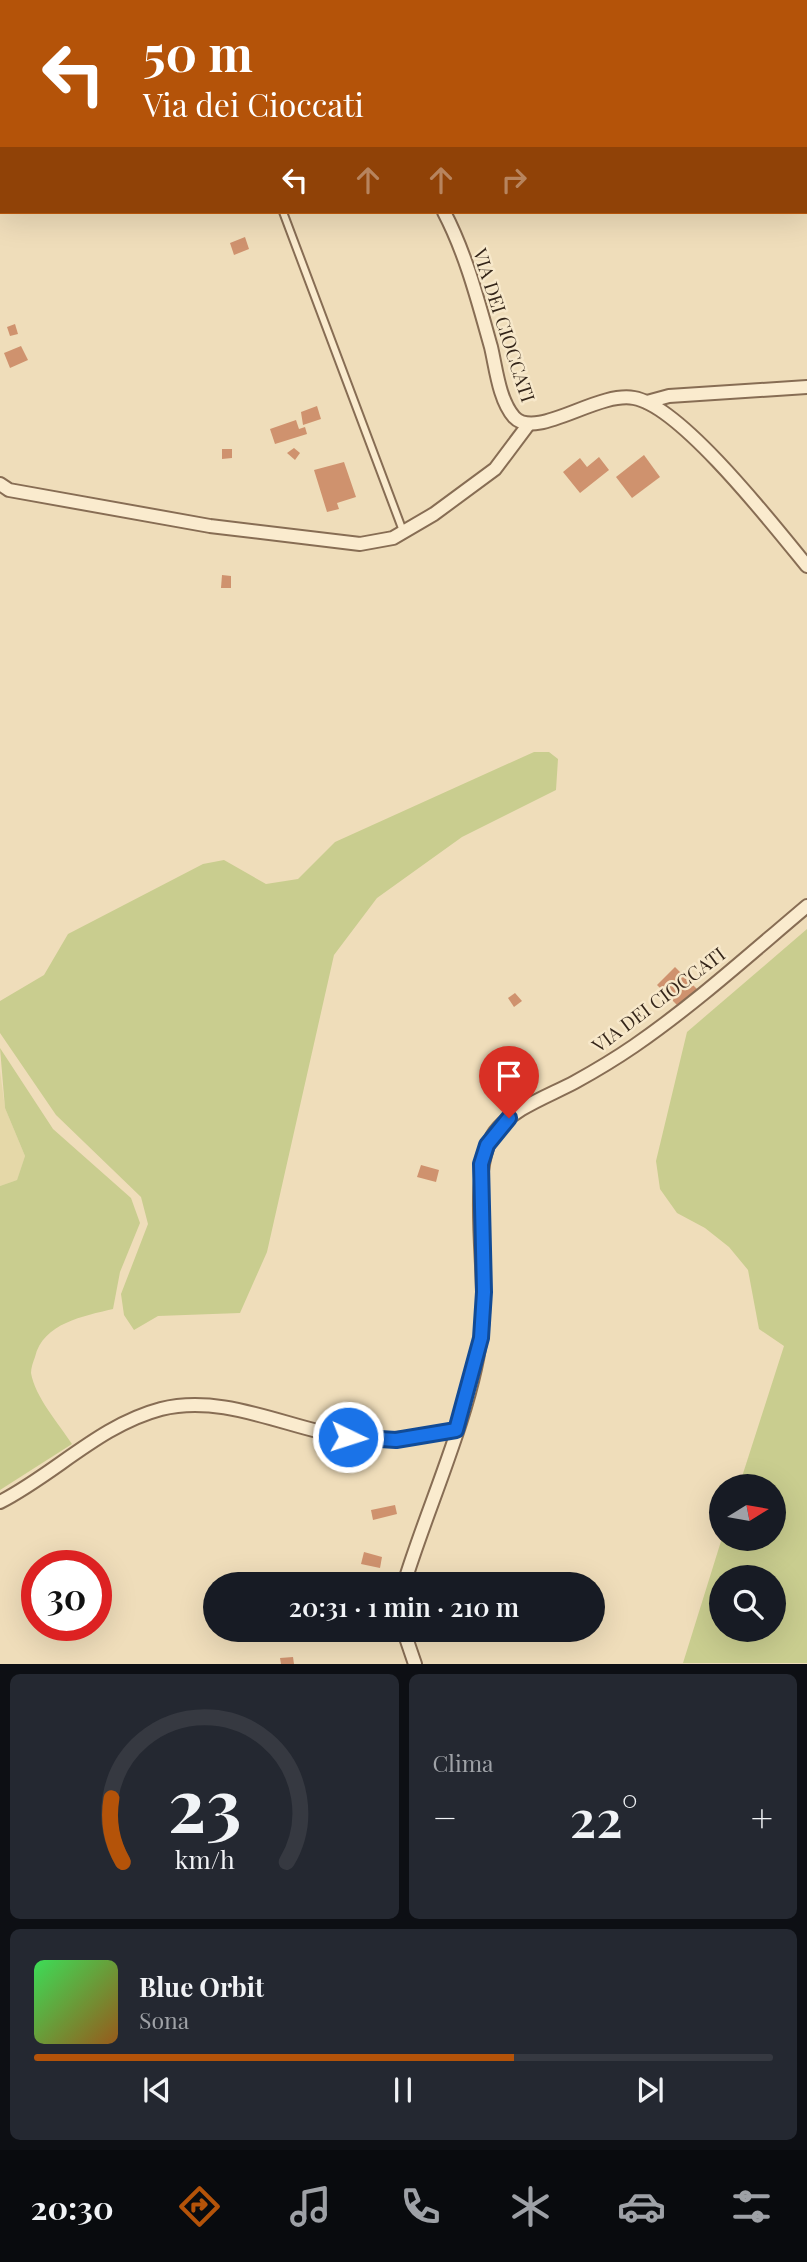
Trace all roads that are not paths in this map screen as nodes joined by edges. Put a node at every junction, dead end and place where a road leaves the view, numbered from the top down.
1 (284, 214) edge
2 (445, 214) edge
3 (807, 387) edge
4 (647, 402) junction
5 (528, 425) junction
6 (0, 484) edge
7 (404, 532) junction
8 (807, 566) edge
9 (807, 906) edge
10 (456, 1430) junction
11 (0, 1502) edge
12 (408, 1572) edge
13 (407, 1642) edge
14 (415, 1664) edge

1 - 7 lane
2 - 5 street, VIA DEI CIOCCATI
3 - 4 street
4 - 5 street, VIA DEI CIOCCATI
4 - 8 street
5 - 7 street
6 - 7 street
9 - 10 street, VIA DEI CIOCCATI
10 - 11 street
10 - 12 street, VIA DEI CIOCCATI
13 - 14 street

